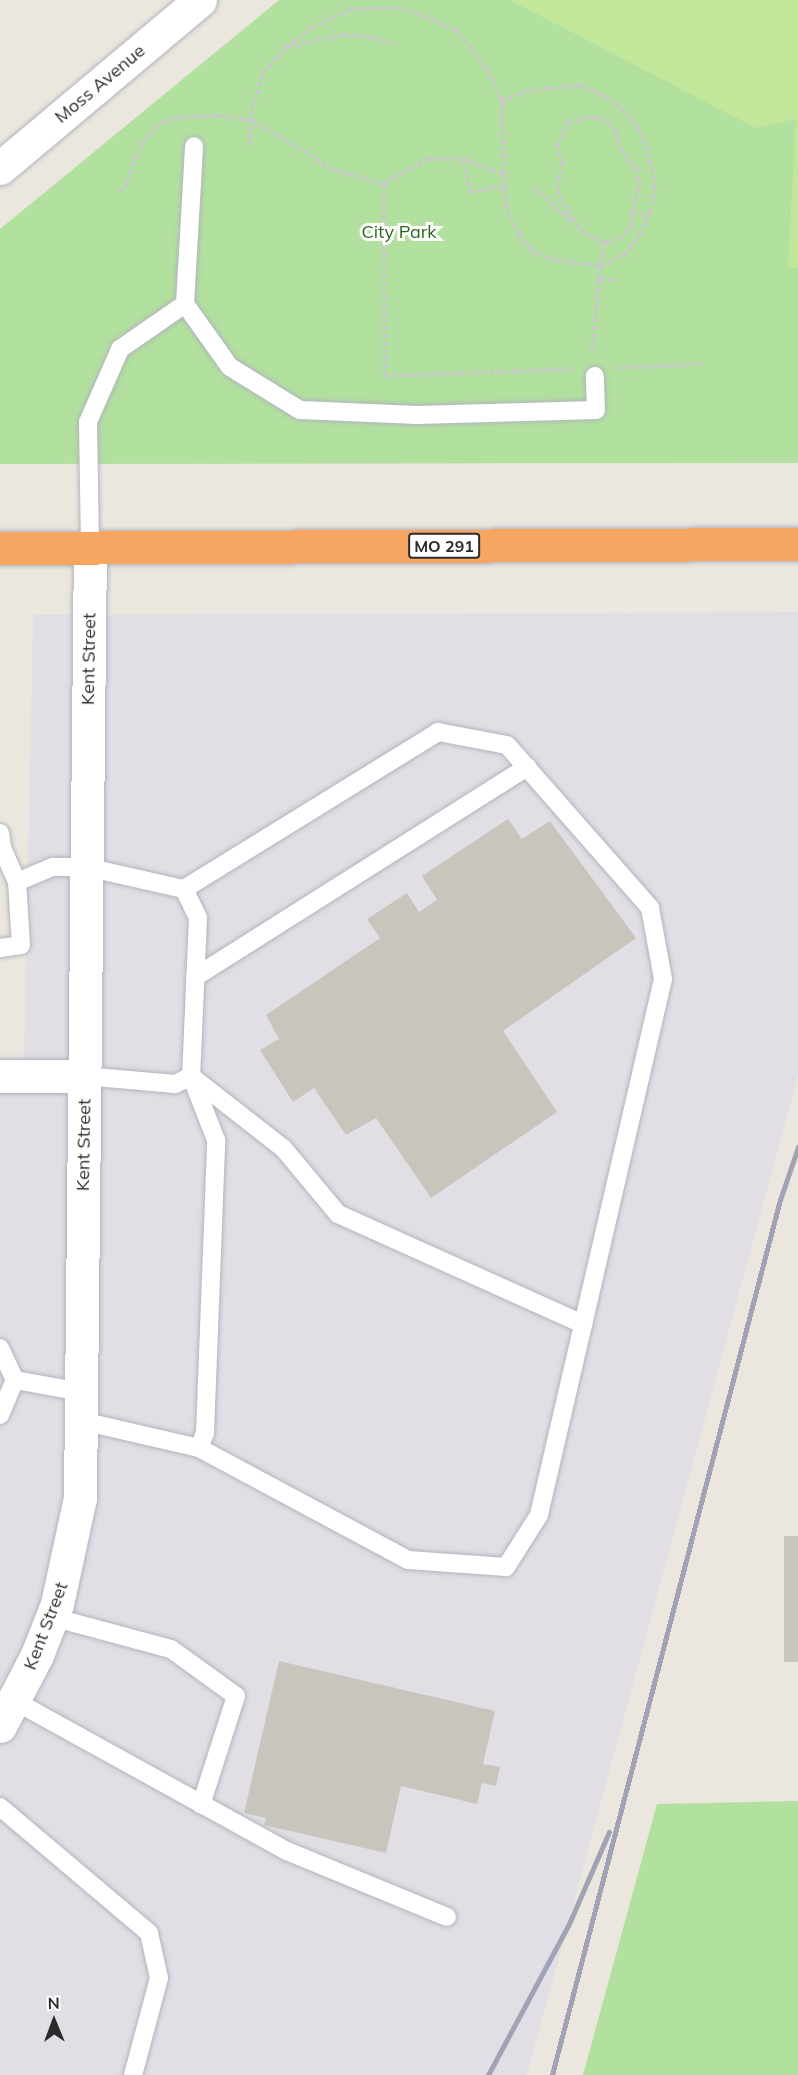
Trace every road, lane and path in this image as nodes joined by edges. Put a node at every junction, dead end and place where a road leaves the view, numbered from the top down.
1 (200, 0) edge
2 (392, 44) dead end
3 (285, 48) junction
4 (502, 102) junction
5 (252, 120) junction
6 (250, 145) dead end
7 (194, 146) dead end
8 (463, 159) junction
9 (0, 168) edge
10 (503, 174) junction
11 (384, 183) junction
12 (504, 186) junction
13 (534, 188) dead end
14 (632, 210) junction
15 (648, 216) junction
16 (583, 233) junction
17 (604, 243) junction
18 (600, 266) junction
19 (599, 280) junction
20 (617, 280) dead end
21 (185, 304) junction
22 (703, 364) dead end
23 (588, 368) junction
24 (613, 368) dead end
25 (798, 544) edge
26 (0, 548) edge
27 (90, 549) junction
28 (527, 767) junction
29 (0, 833) edge
30 (86, 867) junction
31 (16, 882) junction
32 (184, 889) junction
33 (0, 948) edge
34 (195, 977) junction
35 (0, 1076) edge
36 (84, 1076) junction
37 (191, 1076) junction
38 (583, 1324) junction
39 (0, 1347) edge
40 (15, 1380) junction
41 (82, 1406) junction
42 (0, 1415) edge
43 (199, 1448) junction
44 (52, 1617) junction
45 (8, 1714) edge
46 (201, 1805) junction
47 (0, 1808) edge
48 (447, 1917) dead end
49 (133, 2075) edge

1 - 9 street, Moss Avenue
2 - 3 path
3 - 4 path
3 - 5 path
4 - 10 path
4 - 15 path
5 - 6 path
5 - 11 path
7 - 21 lane
8 - 10 path
8 - 11 path
8 - 12 path
10 - 12 path
11 - 23 path
12 - 18 path
13 - 16 path
14 - 15 path
14 - 16 path
14 - 17 path
15 - 18 path
16 - 17 path
17 - 18 path
18 - 19 path
19 - 20 path
19 - 23 path
21 - 23 lane
21 - 27 lane
22 - 24 path
25 - 27 highway, MO 291
26 - 27 highway, MO 291
27 - 30 street, Kent Street
28 - 32 lane
28 - 34 lane
28 - 38 lane
29 - 31 lane
30 - 31 lane
30 - 32 lane
30 - 36 street, Kent Street
31 - 33 lane
32 - 34 lane
34 - 37 lane
35 - 36 street
36 - 37 lane
36 - 41 street, Kent Street
37 - 38 lane
37 - 43 lane
38 - 43 lane
39 - 40 lane
40 - 41 lane
40 - 42 lane
41 - 43 lane
41 - 44 street, Kent Street
44 - 45 street, Kent Street
44 - 46 lane
45 - 46 lane
46 - 48 lane
47 - 49 lane

